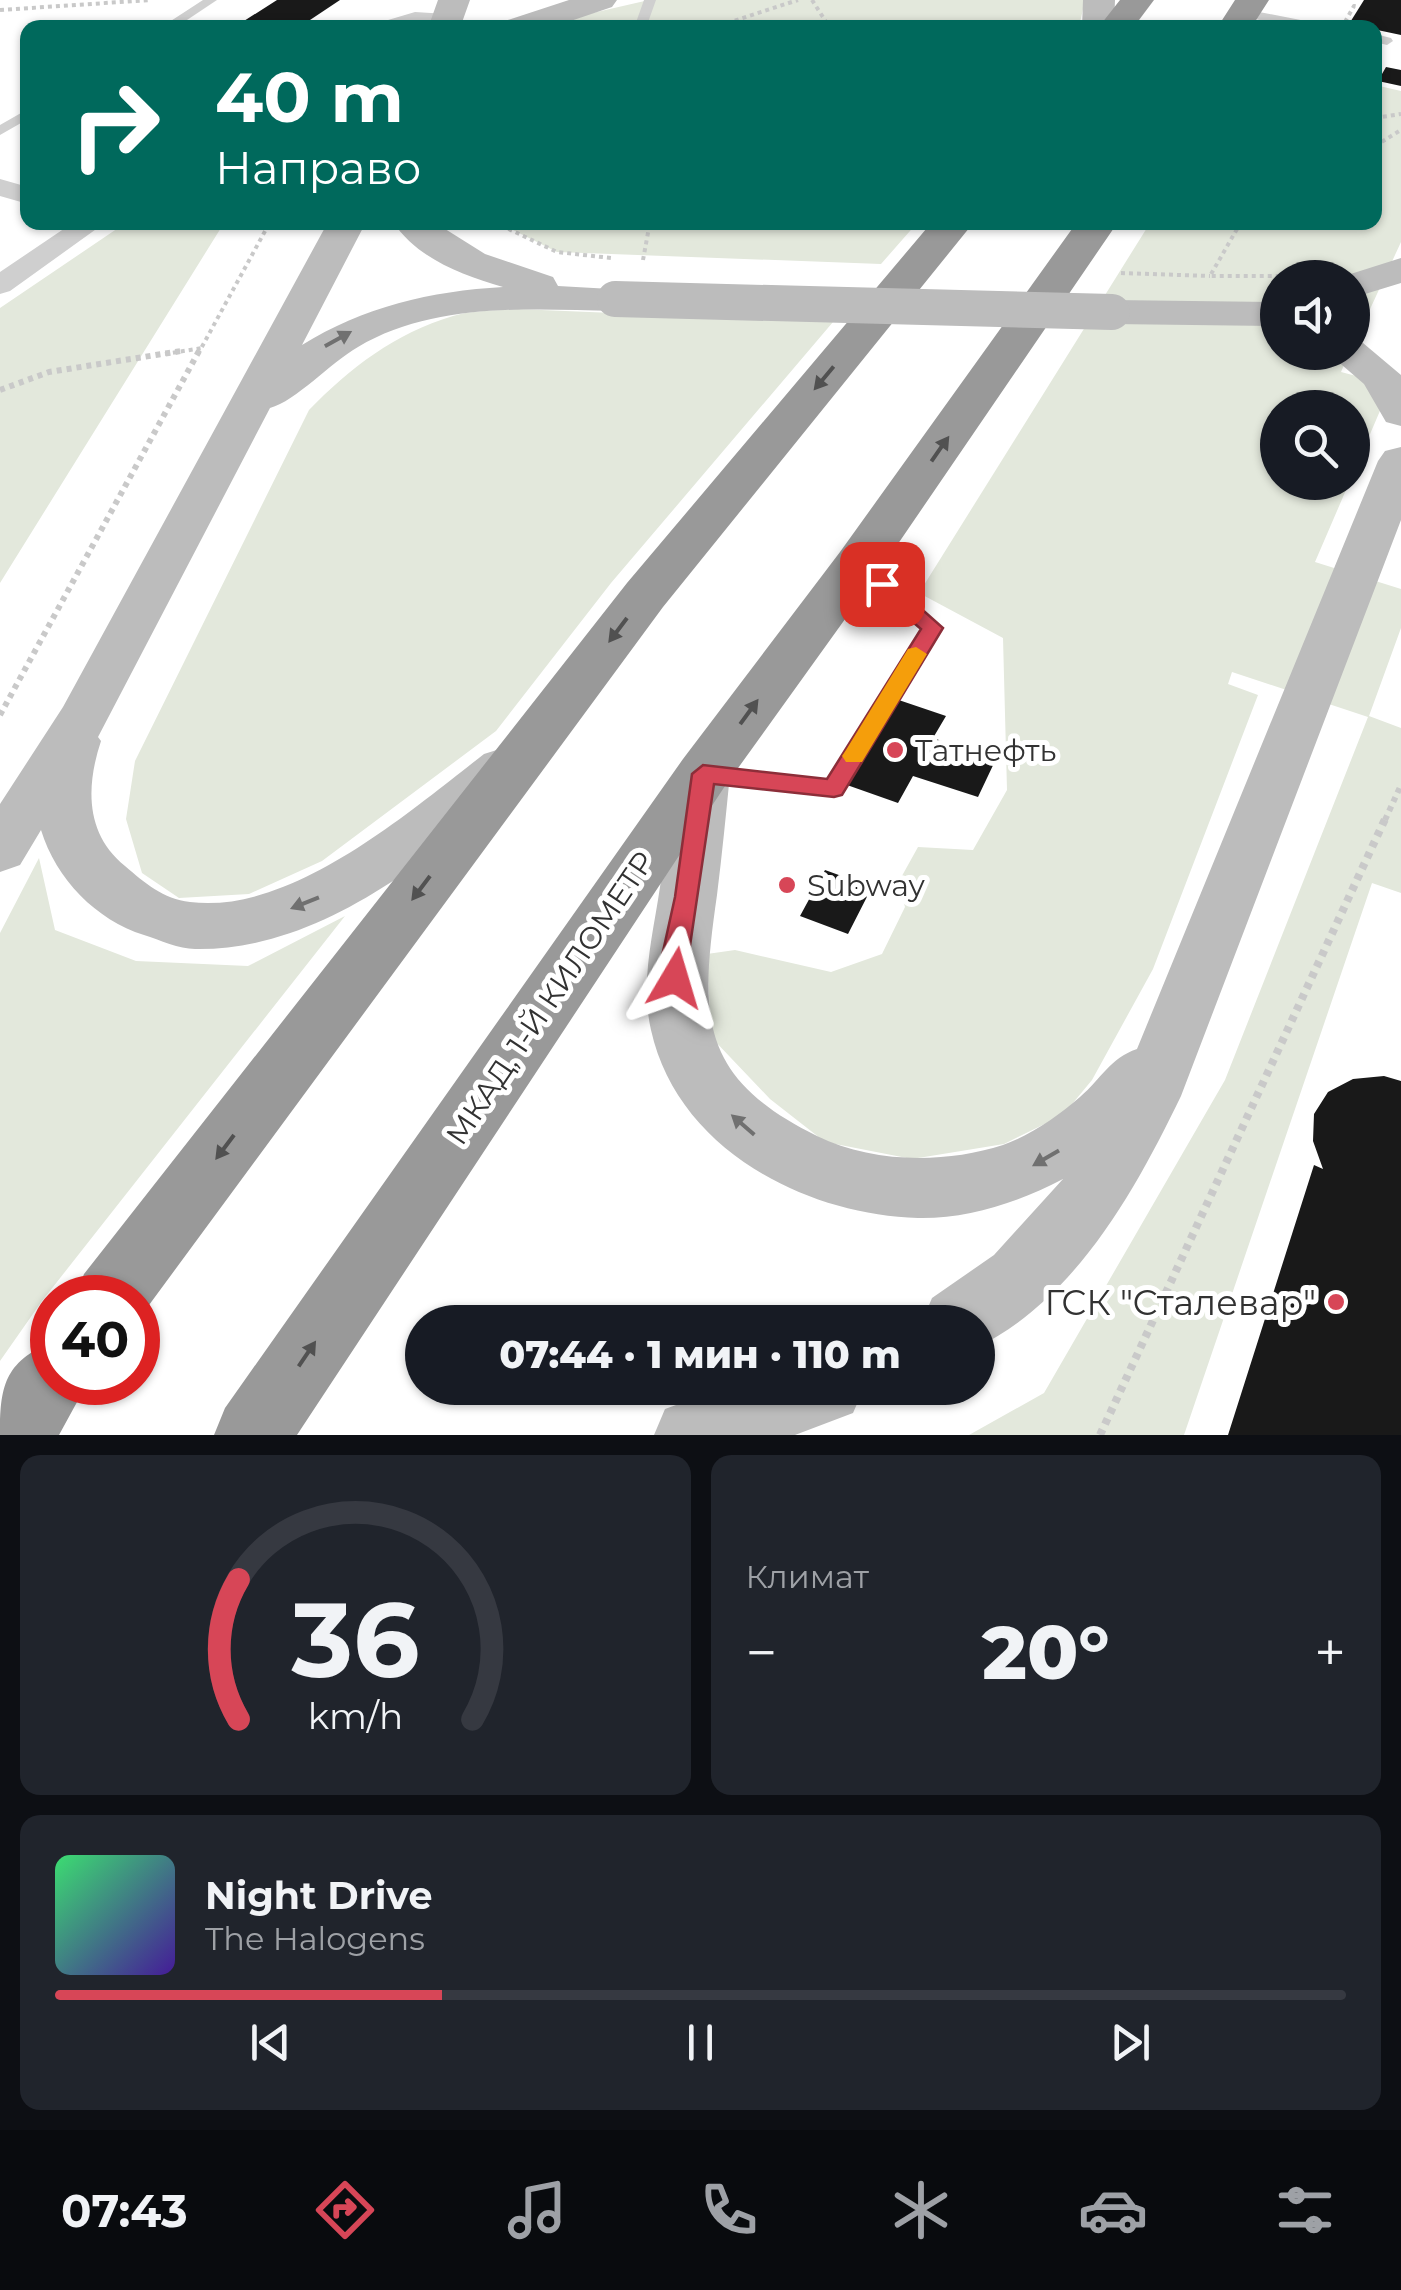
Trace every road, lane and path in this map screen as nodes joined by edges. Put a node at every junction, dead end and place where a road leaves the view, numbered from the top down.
1 (151, 0) edge
2 (211, 0) edge
3 (473, 0) edge
4 (601, 0) edge
5 (798, 0) edge
6 (1137, 0) edge
7 (1359, 8) dead end
8 (0, 10) edge
9 (1243, 13) edge
10 (447, 15) edge
11 (179, 20) edge
12 (411, 20) edge
13 (541, 20) edge
14 (737, 20) edge
15 (1121, 20) edge
16 (1279, 20) edge
17 (1346, 20) edge
18 (81, 230) edge
19 (266, 230) edge
20 (343, 230) edge
21 (422, 230) edge
22 (470, 230) edge
23 (511, 230) edge
24 (646, 230) edge
25 (947, 230) edge
26 (1092, 230) edge
27 (1236, 230) edge
28 (628, 270) junction
29 (1401, 270) edge
30 (1370, 275) edge
31 (1260, 278) edge
32 (0, 285) edge
33 (1260, 290) edge
34 (1401, 302) edge
35 (1370, 308) edge
36 (1190, 314) junction
37 (1260, 314) edge
38 (1260, 322) edge
39 (203, 348) junction
40 (1370, 369) edge
41 (0, 390) edge
42 (1401, 413) edge
43 (222, 458) junction
44 (1400, 461) edge
45 (858, 564) junction
46 (0, 715) edge
47 (84, 716) junction
48 (528, 749) junction
49 (703, 774) junction
50 (1401, 785) edge
51 (0, 850) edge
52 (1181, 1011) junction
53 (128, 1275) edge
54 (979, 1305) edge
55 (34, 1405) edge
56 (778, 1405) edge
57 (14, 1435) edge
58 (252, 1435) edge
59 (691, 1435) edge
60 (1100, 1435) edge

1 - 8 path
2 - 11 lane
3 - 10 main road
4 - 13 main road
5 - 14 path
6 - 15 highway
7 - 17 path
9 - 16 lane
10 - 12 street
18 - 32 street
19 - 39 path
20 - 43 main road
21 - 28 main road
22 - 28 main road
23 - 28 path
24 - 28 path
25 -> 48 highway
45 -> 26 highway, МКАД, 1-Й КИЛОМЕТР
27 - 31 path
28 - 33 main road
28 - 36 main road, bridge
43 -> 28 main road
29 - 30 main road
34 - 35 main road
36 - 37 main road
36 - 38 main road
39 - 41 path
39 - 46 path
40 - 42 main road
43 - 47 main road
44 - 52 main road
49 -> 45 highway, МКАД, 1-Й КИЛОМЕТР
45 - 49 lane
48 -> 47 main road
47 - 51 main road
48 -> 53 highway
52 -> 49 main road
58 -> 49 highway, МКАД, 1-Й КИЛОМЕТР
50 - 60 path
52 - 54 main road
55 - 57 highway
56 - 59 main road

